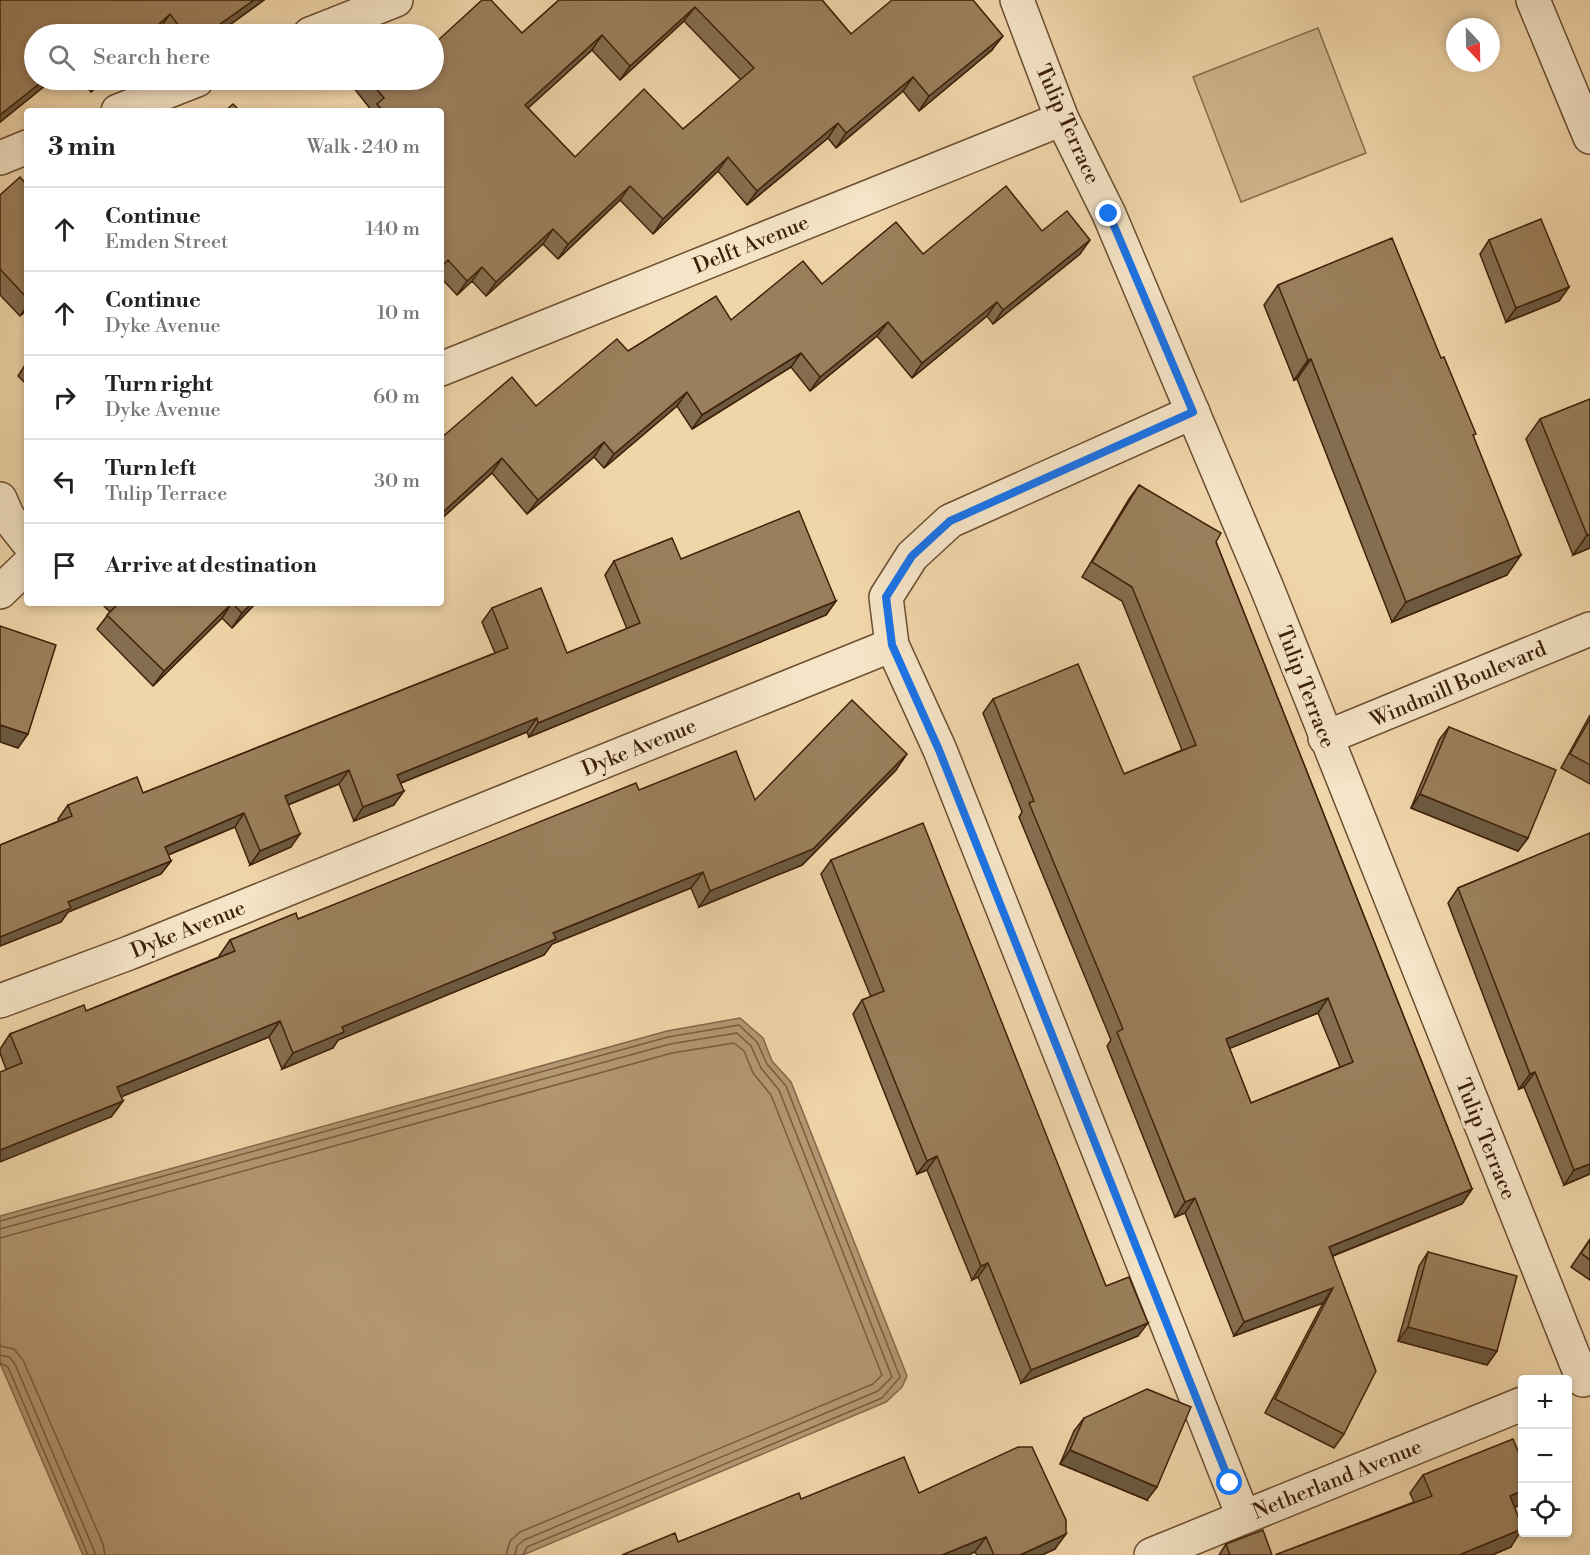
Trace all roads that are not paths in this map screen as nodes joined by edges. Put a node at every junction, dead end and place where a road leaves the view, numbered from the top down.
1 (396, 0) edge
2 (1017, 0) edge
3 (1533, 0) edge
4 (335, 24) edge
5 (172, 90) edge
6 (126, 108) edge
7 (1062, 119) junction
8 (1590, 137) edge
9 (24, 148) edge
10 (0, 158) edge
11 (444, 368) edge
12 (1193, 412) junction
13 (0, 499) edge
14 (24, 537) edge
15 (24, 569) edge
16 (0, 592) edge
17 (1590, 629) edge
18 (892, 645) junction
19 (1325, 738) junction
20 (0, 1001) edge
21 (1580, 1381) edge
22 (1518, 1406) edge
23 (1244, 1516) junction
24 (1151, 1555) edge

1 - 4 street
2 - 7 street, Tulip Terrace
3 - 8 street
5 - 6 street
7 - 11 street, Delft Avenue
7 - 12 street, Tulip Terrace
9 - 10 street
12 - 18 street
12 - 19 street, Tulip Terrace
13 - 14 street
15 - 16 street
17 - 19 street, Windmill Boulevard
18 - 20 street, Dyke Avenue
18 - 23 street
19 - 21 street, Tulip Terrace
22 - 23 street, Netherland Avenue
23 - 24 street, Netherland Avenue

